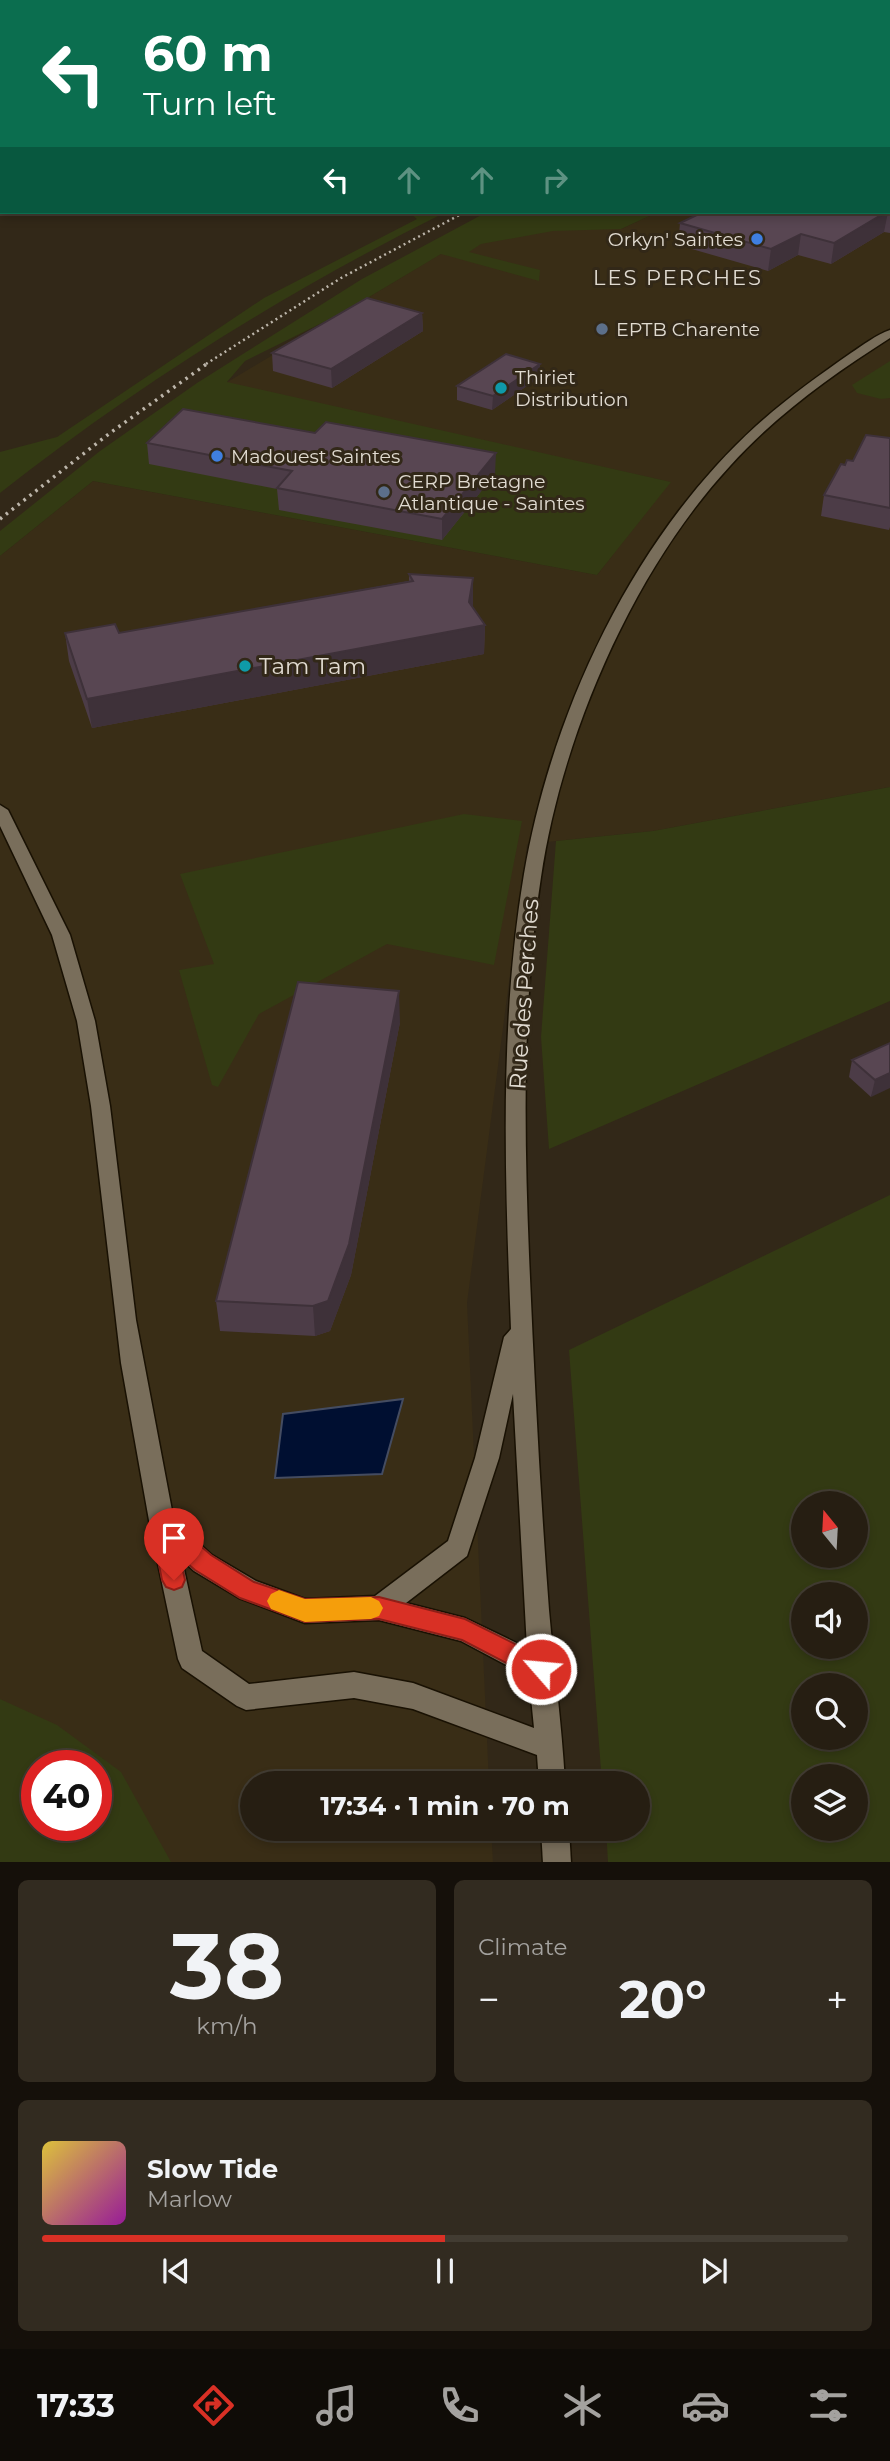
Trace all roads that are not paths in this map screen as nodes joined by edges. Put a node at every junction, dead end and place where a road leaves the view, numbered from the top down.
1 (890, 333) edge
2 (0, 810) edge
3 (521, 1313) junction
4 (162, 1526) junction
5 (379, 1608) junction
6 (541, 1669) junction
7 (550, 1747) junction
8 (551, 1771) edge
9 (555, 1841) edge
10 (556, 1862) edge

1 - 3 street, Rue des Perches
2 - 4 street
3 - 5 street
3 - 6 street, Rue des Perches
4 - 5 street
4 - 7 street
5 - 6 street
6 - 7 street, Rue des Perches
7 - 8 street, Rue des Perches
9 - 10 street

